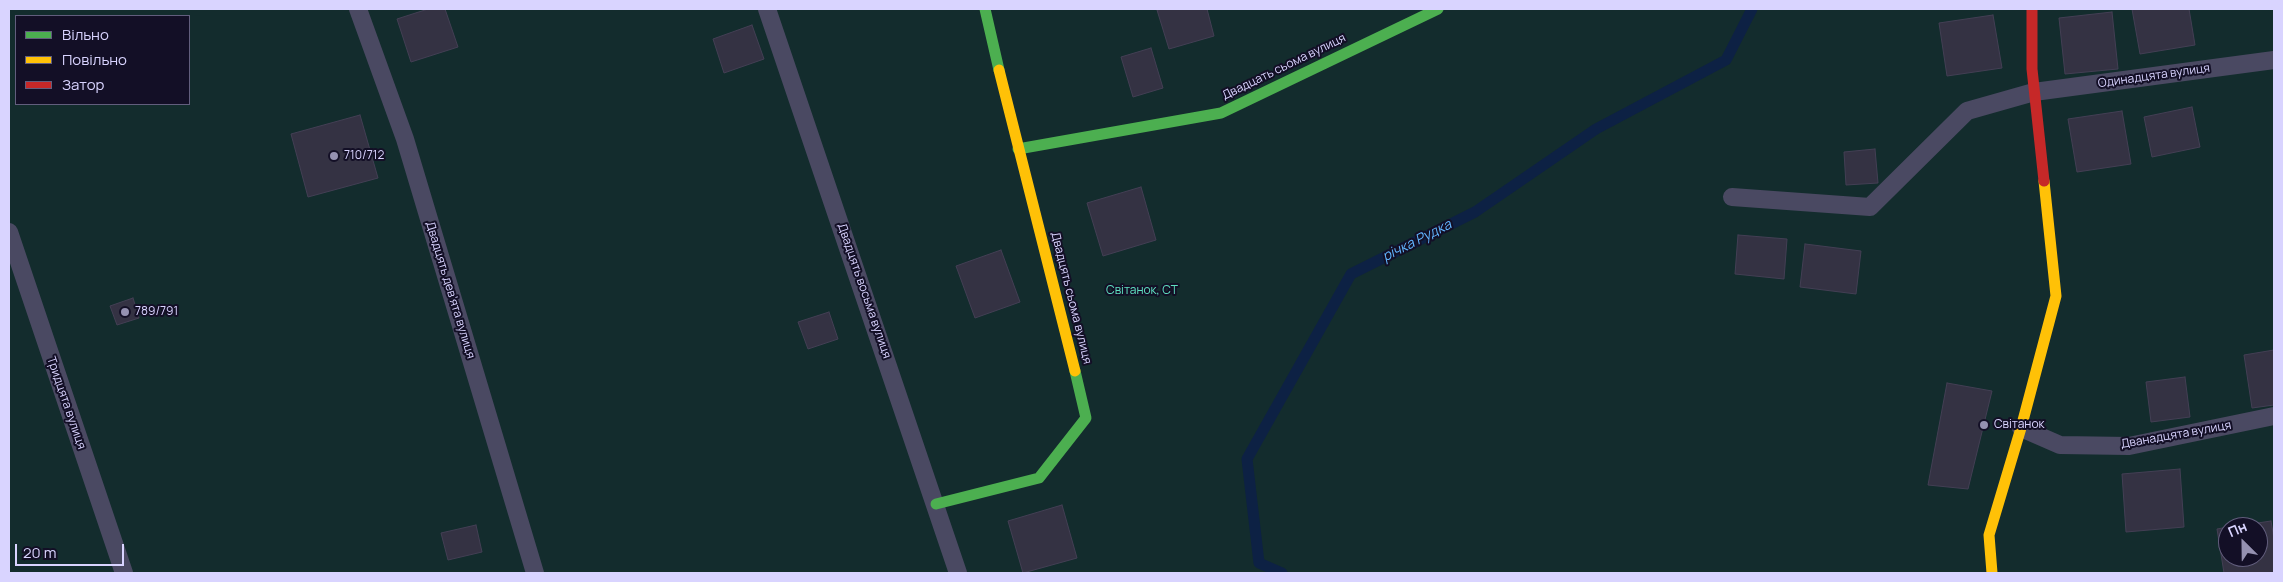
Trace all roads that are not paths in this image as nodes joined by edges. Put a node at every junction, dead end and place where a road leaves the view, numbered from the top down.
1 (358, 9) edge
2 (767, 9) edge
3 (985, 9) edge
4 (1438, 9) edge
5 (2032, 9) edge
6 (2274, 60) edge
7 (2034, 92) junction
8 (1018, 149) junction
9 (1732, 197) dead end
10 (9, 232) edge
11 (2274, 416) edge
12 (2021, 428) junction
13 (936, 504) junction
14 (124, 573) edge
15 (535, 573) edge
16 (958, 573) edge
17 (1992, 573) edge

1 - 15 lane, Двадцять дев’ята вулиця
2 - 13 lane, Двадцять восьма вулиця
3 - 8 street, Двадцять сьома вулиця
4 - 8 street, Двадцать сьома вулиця
5 - 7 street
6 - 7 lane, Одинадцята вулиця
7 - 9 lane, Одинадцята вулиця
7 - 12 street
8 - 13 street, Двадцять сьома вулиця
10 - 14 lane, Тридцята вулиця
11 - 12 lane, Дванадцята вулиця
12 - 17 street
13 - 16 lane, Двадцять восьма вулиця

